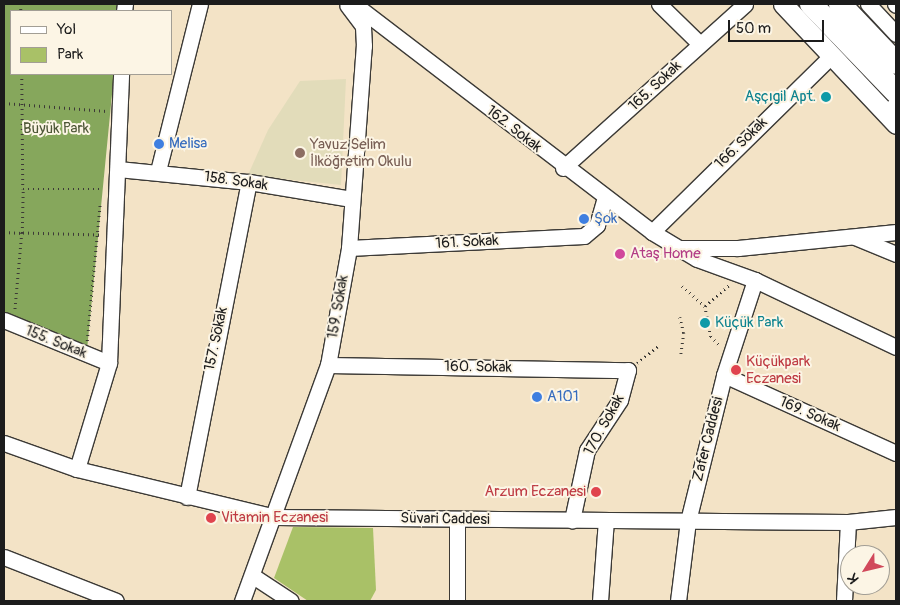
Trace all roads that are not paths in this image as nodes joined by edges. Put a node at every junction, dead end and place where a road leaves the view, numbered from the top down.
1 (200, 4) edge
2 (346, 4) edge
3 (354, 4) edge
4 (659, 4) edge
5 (745, 4) edge
6 (783, 4) edge
7 (811, 4) edge
8 (821, 4) edge
9 (840, 4) edge
10 (850, 4) edge
11 (868, 4) edge
12 (896, 34) edge
13 (700, 44) junction
14 (896, 53) edge
15 (832, 55) junction
16 (896, 63) edge
17 (121, 75) edge
18 (896, 85) edge
19 (896, 92) edge
20 (893, 114) edge
21 (563, 168) junction
22 (118, 169) junction
23 (158, 171) junction
24 (249, 182) junction
25 (352, 199) junction
26 (604, 200) junction
27 (652, 232) junction
28 (896, 232) edge
29 (854, 236) junction
30 (349, 248) junction
31 (678, 248) junction
32 (896, 254) edge
33 (755, 280) junction
34 (9, 318) edge
35 (896, 347) edge
36 (109, 363) junction
37 (328, 365) junction
38 (628, 370) joint
39 (724, 375) junction
40 (4, 443) edge
41 (896, 452) edge
42 (77, 469) junction
43 (187, 498) junction
44 (275, 517) junction
45 (896, 517) edge
46 (457, 519) junction
47 (572, 520) junction
48 (606, 520) junction
49 (688, 521) junction
50 (848, 522) junction
51 (4, 556) edge
52 (253, 576) junction
53 (116, 601) edge
54 (242, 601) edge
55 (290, 601) edge
56 (457, 601) edge
57 (600, 601) edge
58 (678, 601) edge
59 (844, 601) edge

1 - 23 street
2 - 25 street, 159. Sokak
3 - 21 street, 162. Sokak
4 - 13 street
5 - 13 street, 165. Sokak
6 - 15 main road
7 - 19 highway
8 - 18 street
9 - 16 highway
10 - 14 street
11 - 12 street
13 - 21 street, 165. Sokak
15 - 20 main road
15 - 27 street, 166. Sokak
17 - 22 street
21 - 26 street, 162. Sokak
22 - 23 street, 158. Sokak
22 - 36 street
23 - 24 street, 158. Sokak
24 - 25 street, 158. Sokak
24 - 43 street, 157. Sokak
25 - 30 street, 159. Sokak
26 - 27 street, 162. Sokak
26 - 30 street, 161. Sokak
27 - 31 street, 162. Sokak
28 - 29 street
29 - 31 street
29 - 32 street
30 - 37 street, 159. Sokak
31 - 33 street, 162. Sokak
33 - 35 street, 162. Sokak
33 - 39 street, Zafer Caddesi
34 - 36 street, 155. Sokak
36 - 42 street
37 - 38 street, 160. Sokak
37 - 44 street, 159. Sokak
38 - 47 street, 170. Sokak
39 - 41 street, 169. Sokak
39 - 49 street, Zafer Caddesi
40 - 42 street, Süvari Caddesi
42 - 43 street, Süvari Caddesi
43 - 44 street, Süvari Caddesi
44 - 46 street, Süvari Caddesi
44 - 52 street, 159. Sokak
45 - 50 street, Süvari Caddesi
46 - 47 street, Süvari Caddesi
46 - 56 street
47 - 48 street, Süvari Caddesi
48 - 49 street, Süvari Caddesi
48 - 57 street
49 - 50 street, Süvari Caddesi
49 - 58 street, Zafer Caddesi
50 - 59 street
51 - 53 street
52 - 54 street, 159. Sokak
52 - 55 street

